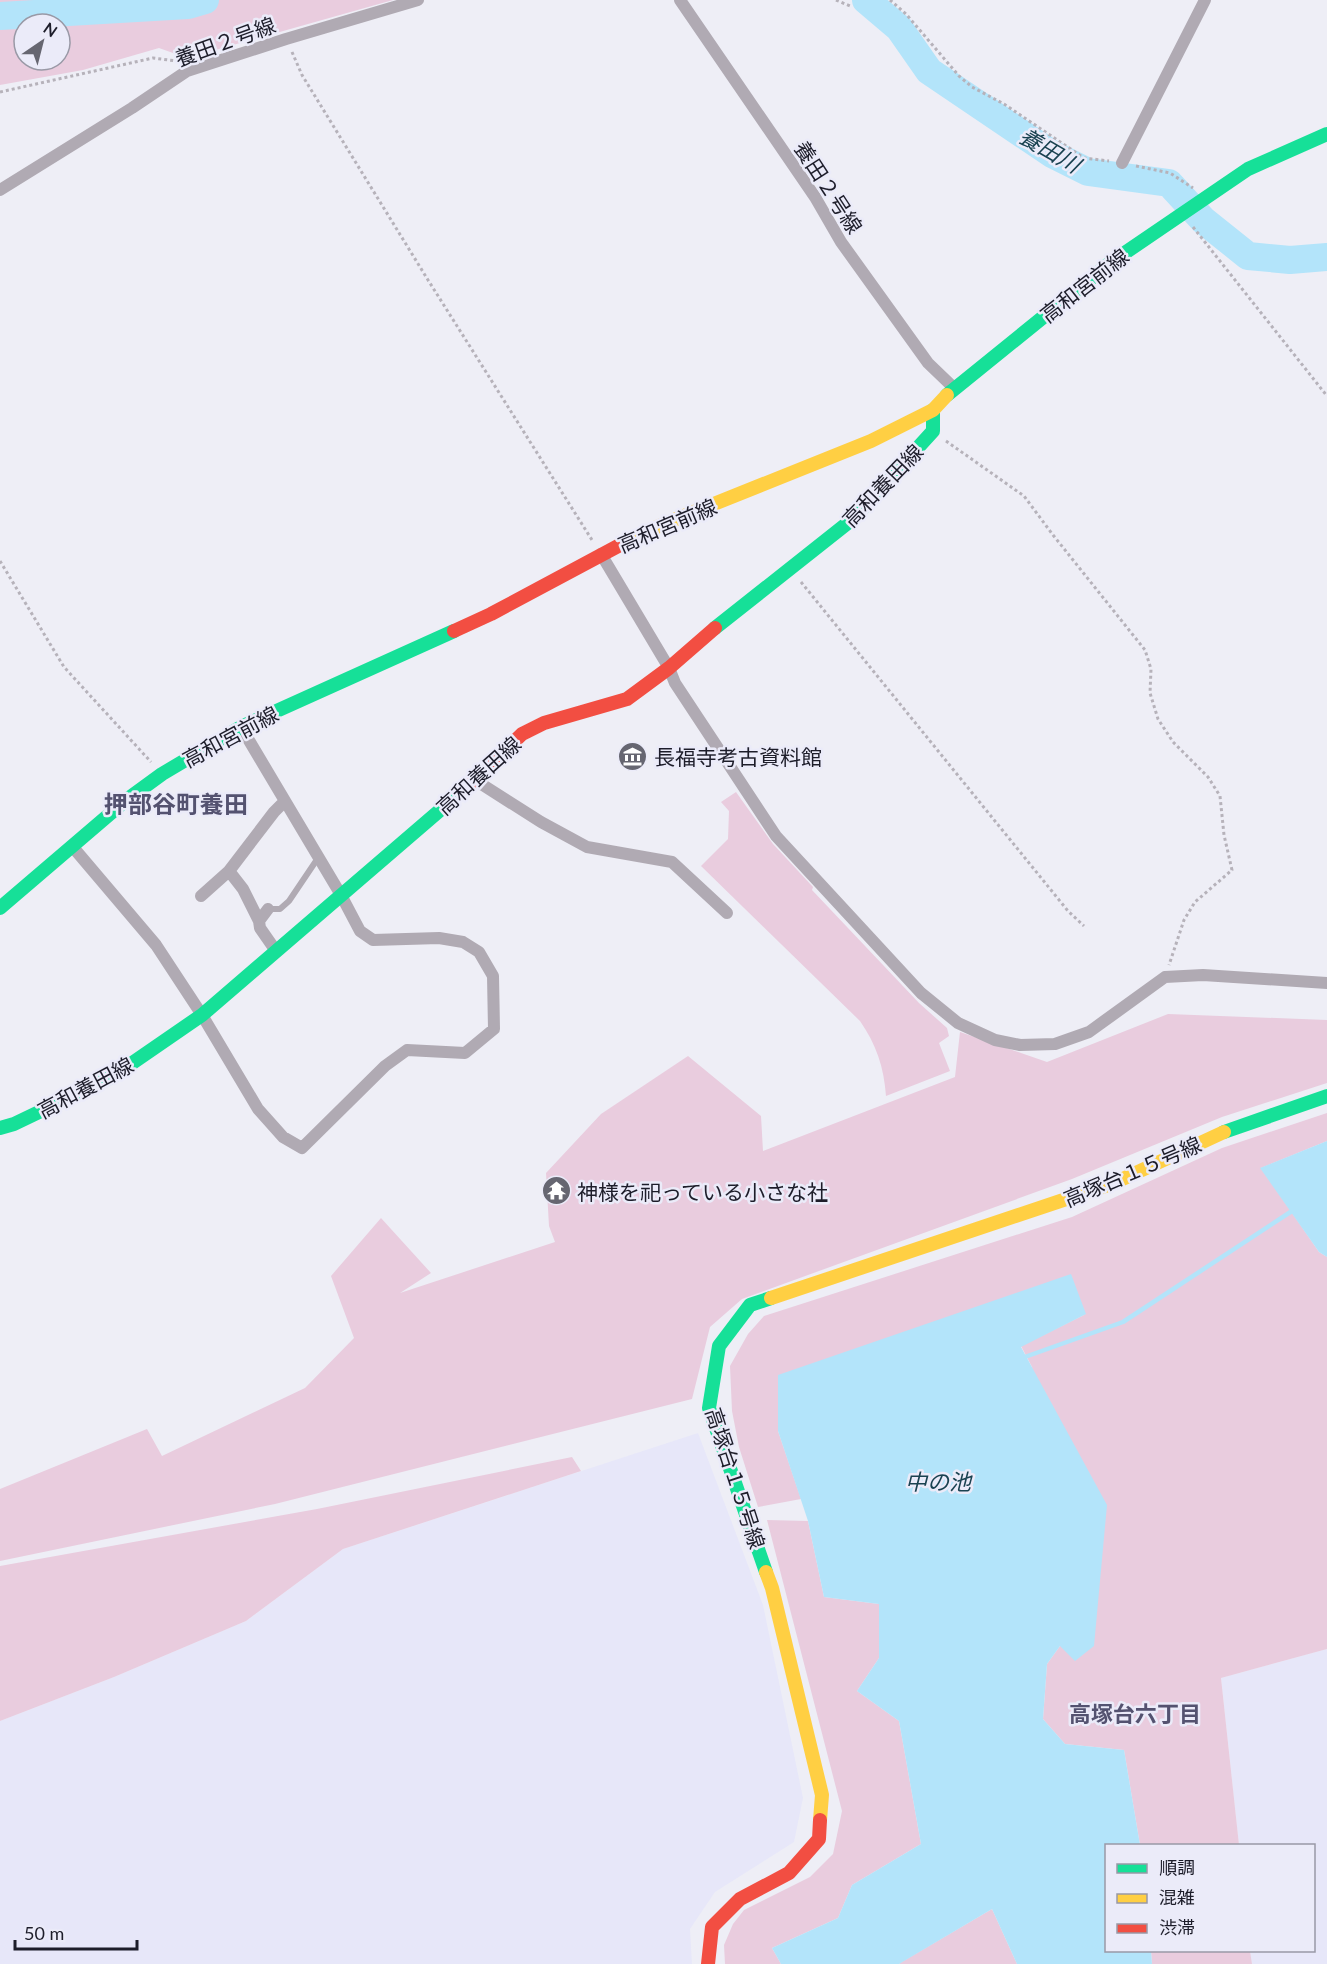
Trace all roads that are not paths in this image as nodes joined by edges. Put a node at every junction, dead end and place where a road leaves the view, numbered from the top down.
1 (418, 0) edge
2 (680, 0) edge
3 (1204, 0) edge
4 (1327, 134) edge
5 (1122, 163) road end
6 (0, 190) edge
7 (954, 388) junction
8 (933, 410) junction
9 (601, 554) junction
10 (669, 668) junction
11 (241, 727) junction
12 (475, 780) junction
13 (285, 801) junction
14 (72, 846) junction
15 (319, 858) junction
16 (229, 872) junction
17 (341, 895) junction
18 (201, 896) dead end
19 (0, 908) edge
20 (268, 909) joint
21 (727, 913) dead end
22 (259, 921) junction
23 (276, 951) junction
24 (1327, 984) edge
25 (202, 1014) junction
26 (1327, 1096) edge
27 (0, 1128) edge
28 (708, 1964) edge

1 - 6 street, 養田２号線
2 - 7 street, 養田２号線
3 - 5 street
4 - 7 street, 高和宮前線
7 - 8 street, 高和宮前線
8 - 9 street, 高和宮前線
8 - 10 street, 高和養田線
9 - 10 street
9 - 11 street, 高和宮前線
10 - 12 street, 高和養田線
10 - 24 street
11 - 13 street
11 - 14 street, 高和宮前線
12 - 17 street, 高和養田線
12 - 21 street
13 - 15 street
13 - 16 street
14 - 19 street, 高和宮前線
14 - 25 street
15 - 17 street
15 - 20 lane
16 - 18 street
16 - 22 street
17 - 23 street, 高和養田線
17 - 25 street
20 - 22 street
22 - 23 street
23 - 25 street, 高和養田線
25 - 27 street, 高和養田線
26 - 28 street, 高塚台１５号線

